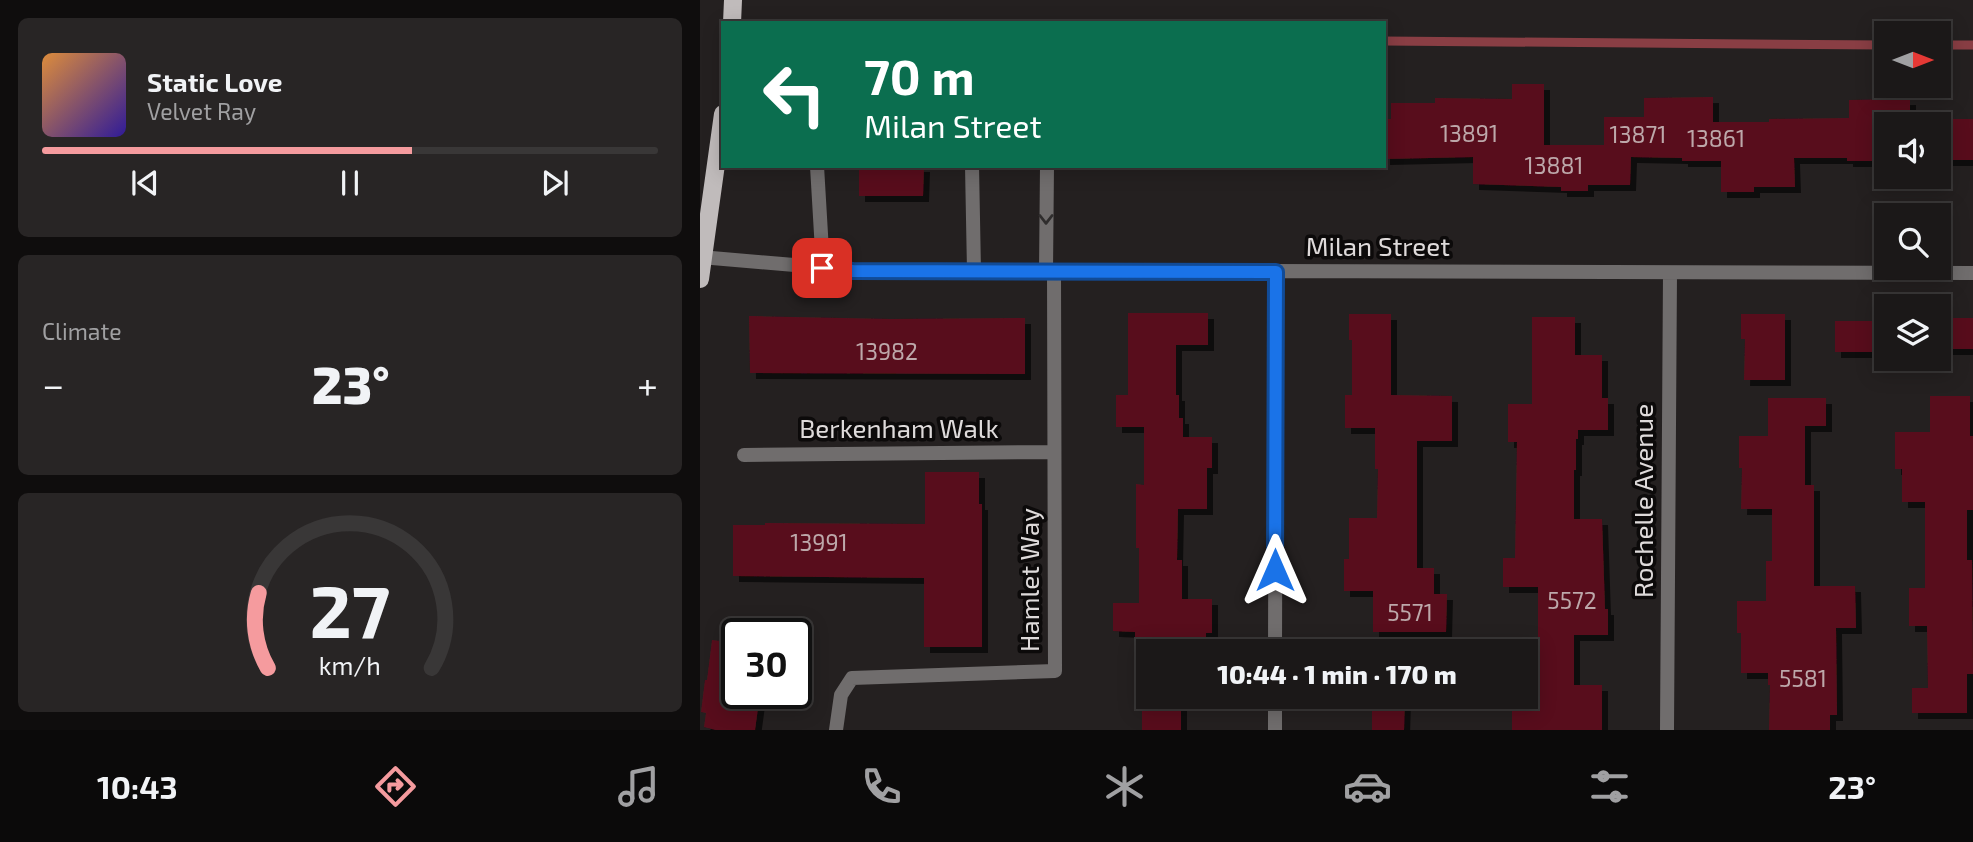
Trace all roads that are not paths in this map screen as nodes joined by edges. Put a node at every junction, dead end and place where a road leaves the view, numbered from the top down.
1 (733, 0) edge
2 (732, 21) edge
3 (721, 127) edge
4 (817, 168) edge
5 (972, 168) edge
6 (1047, 168) edge
7 (701, 257) edge
8 (822, 268) junction
9 (974, 271) junction
10 (1050, 271) junction
11 (1276, 272) junction
12 (1670, 272) junction
13 (1973, 273) edge
14 (700, 279) edge
15 (1054, 452) junction
16 (744, 454) dead end
17 (1275, 639) edge
18 (1275, 709) edge
19 (836, 730) edge
20 (1275, 730) edge
21 (1667, 730) edge

1 - 2 main road
3 - 7 main road
4 - 8 street
5 - 9 street
6 -> 10 street, Hamlet Way
7 - 8 street, Milan Street
7 - 14 main road
8 - 9 street, Milan Street
9 - 10 street, Milan Street
10 - 11 street, Milan Street
10 - 15 street, Hamlet Way
11 - 12 street, Milan Street
11 - 17 street
12 - 13 street, Milan Street
12 - 21 street, Rochelle Avenue
15 - 16 street, Berkenham Walk
15 - 19 street, Hamlet Way
18 - 20 street

